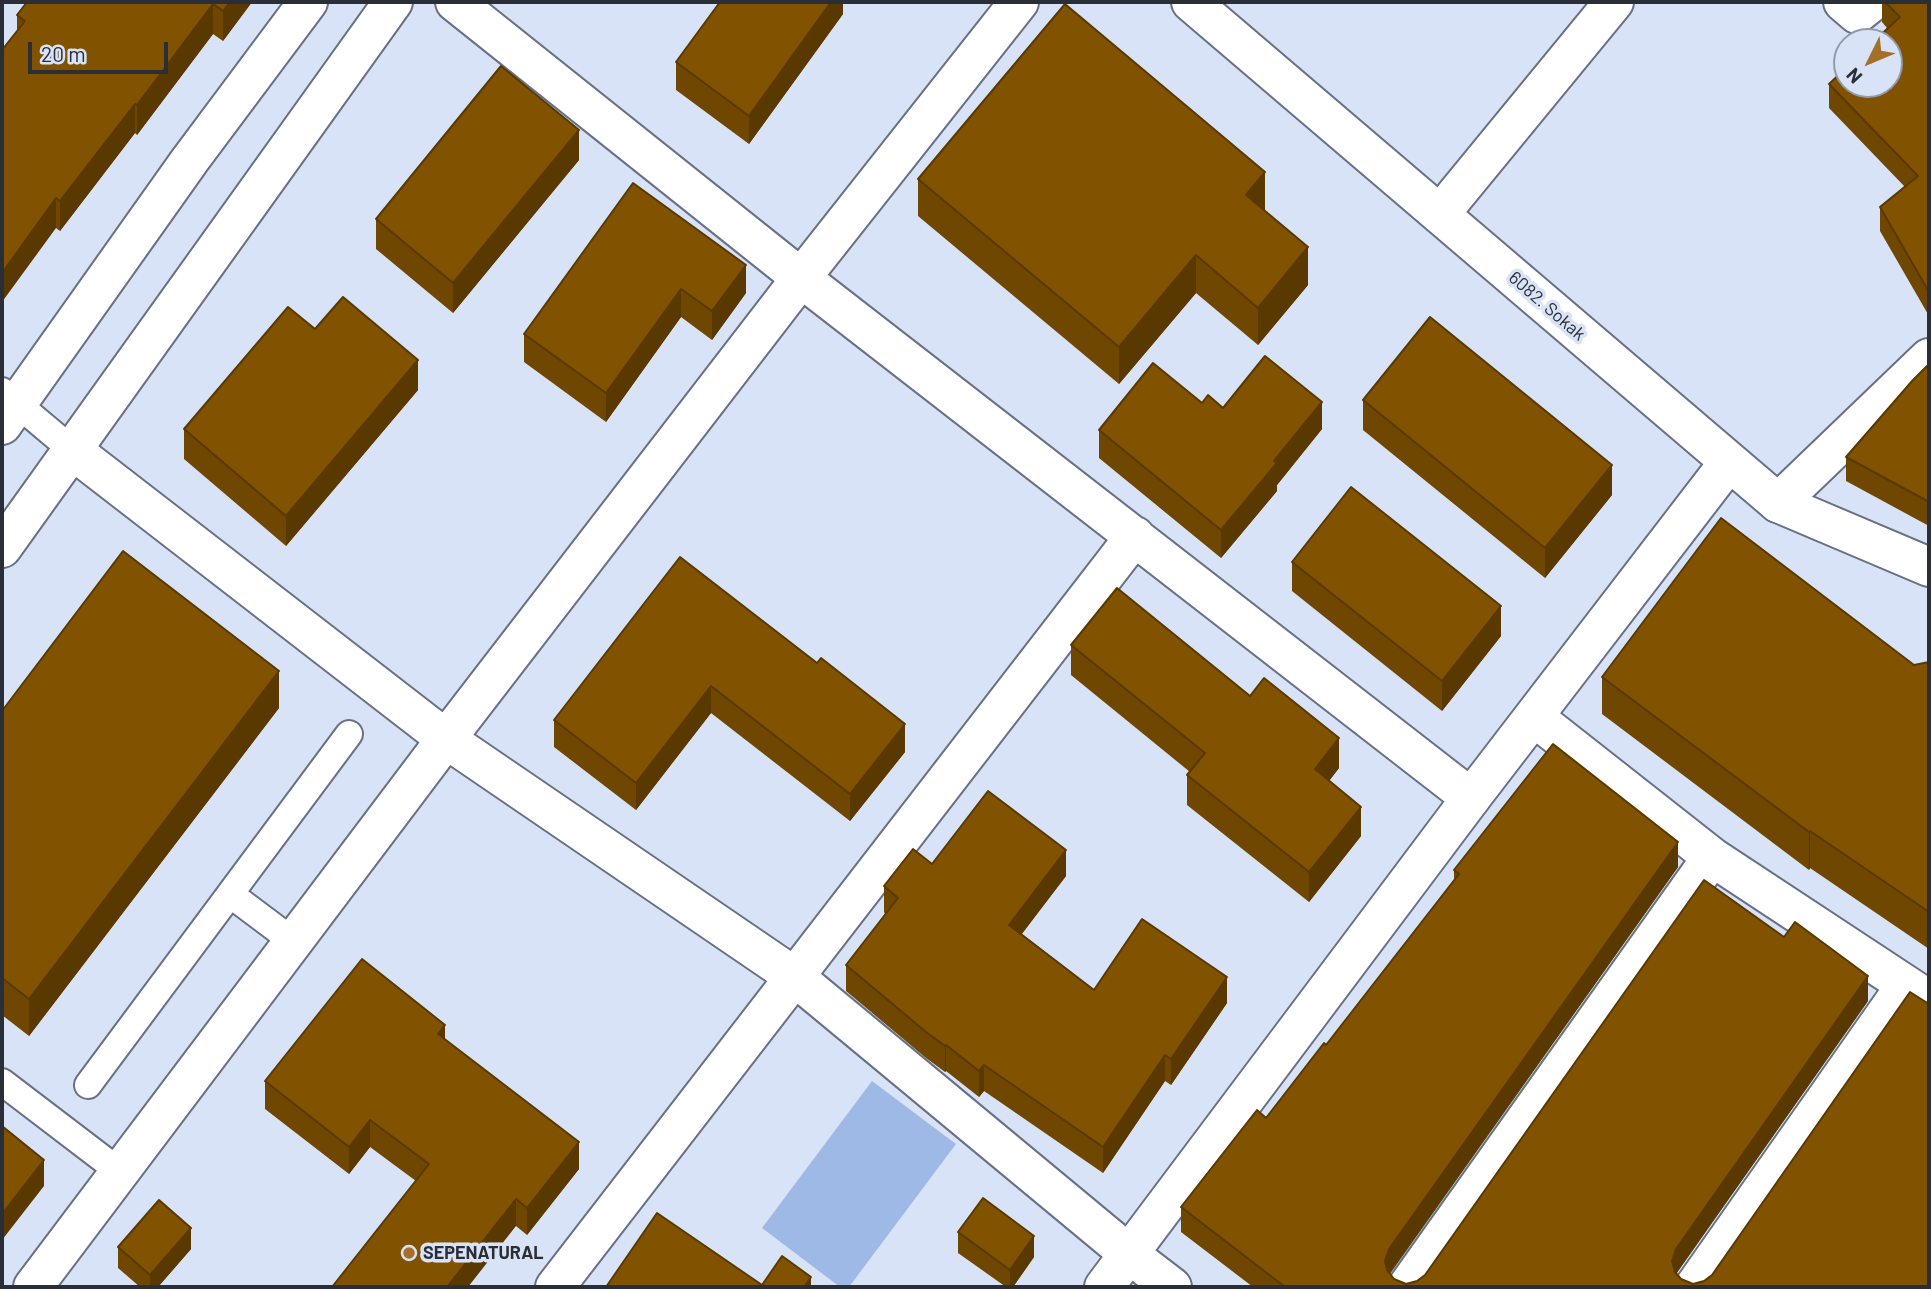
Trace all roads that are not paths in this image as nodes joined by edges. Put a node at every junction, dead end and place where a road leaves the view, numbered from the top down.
1 (308, 2) edge
2 (393, 2) edge
3 (455, 2) edge
4 (1019, 2) edge
5 (1191, 2) edge
6 (1614, 2) edge
7 (1843, 2) edge
8 (1872, 2) edge
9 (1440, 214) junction
10 (801, 278) junction
11 (1929, 358) edge
12 (7, 407) edge
13 (71, 449) junction
14 (1729, 462) junction
15 (1778, 503) junction
16 (1135, 536) junction
17 (2, 548) edge
18 (1929, 566) edge
19 (1534, 717) junction
20 (349, 734) dead end
21 (446, 739) junction
22 (1471, 798) junction
23 (1712, 857) junction
24 (230, 894) junction
25 (294, 942) junction
26 (795, 977) junction
27 (1918, 993) edge
28 (2, 1083) edge
29 (88, 1085) dead end
30 (120, 1172) junction
31 (1129, 1254) junction
32 (38, 1285) edge
33 (555, 1287) edge
34 (1104, 1287) edge
35 (1172, 1287) edge
36 (1407, 1287) edge
37 (1694, 1287) edge

1 - 12 street
2 - 13 street
3 - 10 street
4 - 10 street
5 - 9 street, 6082. Sokak
6 - 9 street
7 - 8 street
9 - 14 street, 6082. Sokak
10 - 16 street
10 - 21 street
11 - 15 street
12 - 13 lane
13 - 17 street
13 - 21 street
14 - 15 street, 6082. Sokak
14 - 19 street
15 - 18 street, 6082. Sokak
16 - 22 street
16 - 26 street
19 - 22 street
19 - 23 street
20 - 24 lane
21 - 25 street
21 - 26 street
22 - 31 street
23 - 27 street
23 - 36 street
24 - 25 lane
24 - 29 lane
25 - 30 street
26 - 31 street
26 - 33 street
27 - 37 street
28 - 30 lane
30 - 32 street
31 - 34 street
31 - 35 street

